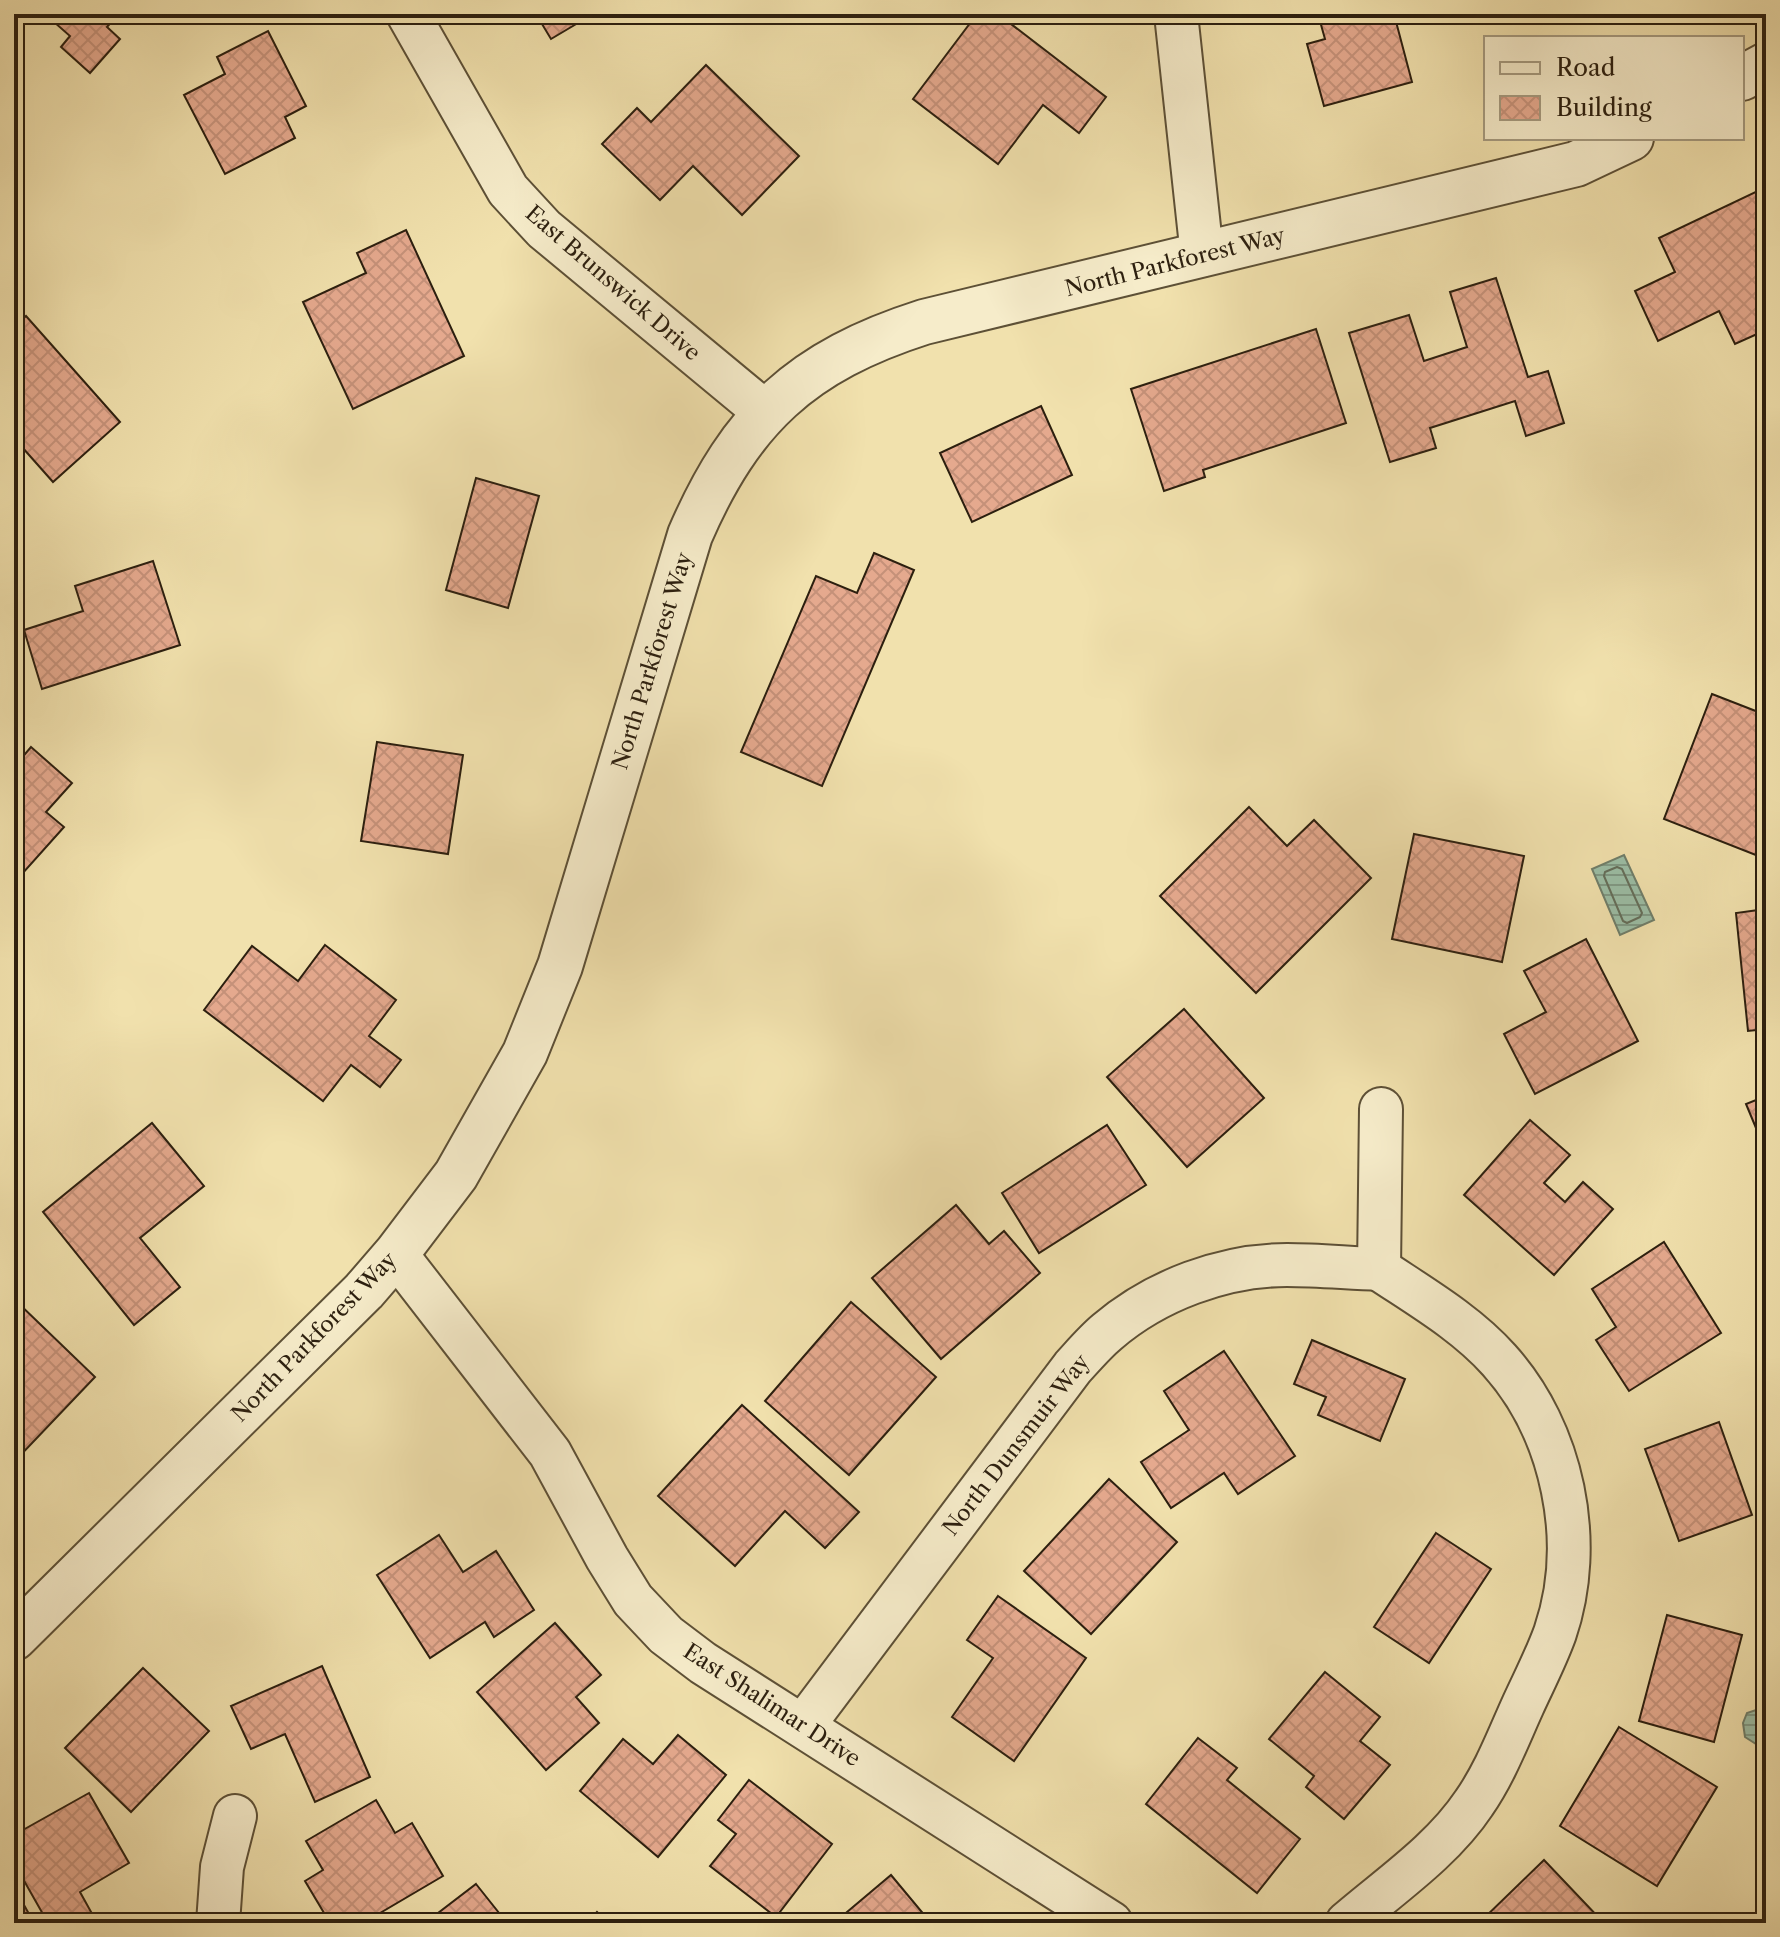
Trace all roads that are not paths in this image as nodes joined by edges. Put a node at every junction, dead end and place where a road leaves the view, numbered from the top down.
1 (408, 14) edge
2 (1176, 14) edge
3 (1766, 65) edge
4 (1744, 77) edge
5 (1627, 140) edge
6 (1202, 255) junction
7 (765, 412) junction
8 (1381, 1109) dead end
9 (396, 1254) junction
10 (1379, 1269) junction
11 (14, 1638) edge
12 (803, 1726) junction
13 (235, 1816) dead end
14 (218, 1923) edge
15 (1111, 1923) edge
16 (1347, 1923) edge

1 - 7 street, East Brunswick Drive
2 - 6 street
3 - 4 street
5 - 6 street, North Parkforest Way
6 - 7 street, North Parkforest Way
7 - 9 street, North Parkforest Way
8 - 10 street
9 - 11 street, North Parkforest Way
9 - 12 street, East Shalimar Drive
10 - 12 street, North Dunsmuir Way
10 - 16 street
12 - 15 street, East Shalimar Drive
13 - 14 street

